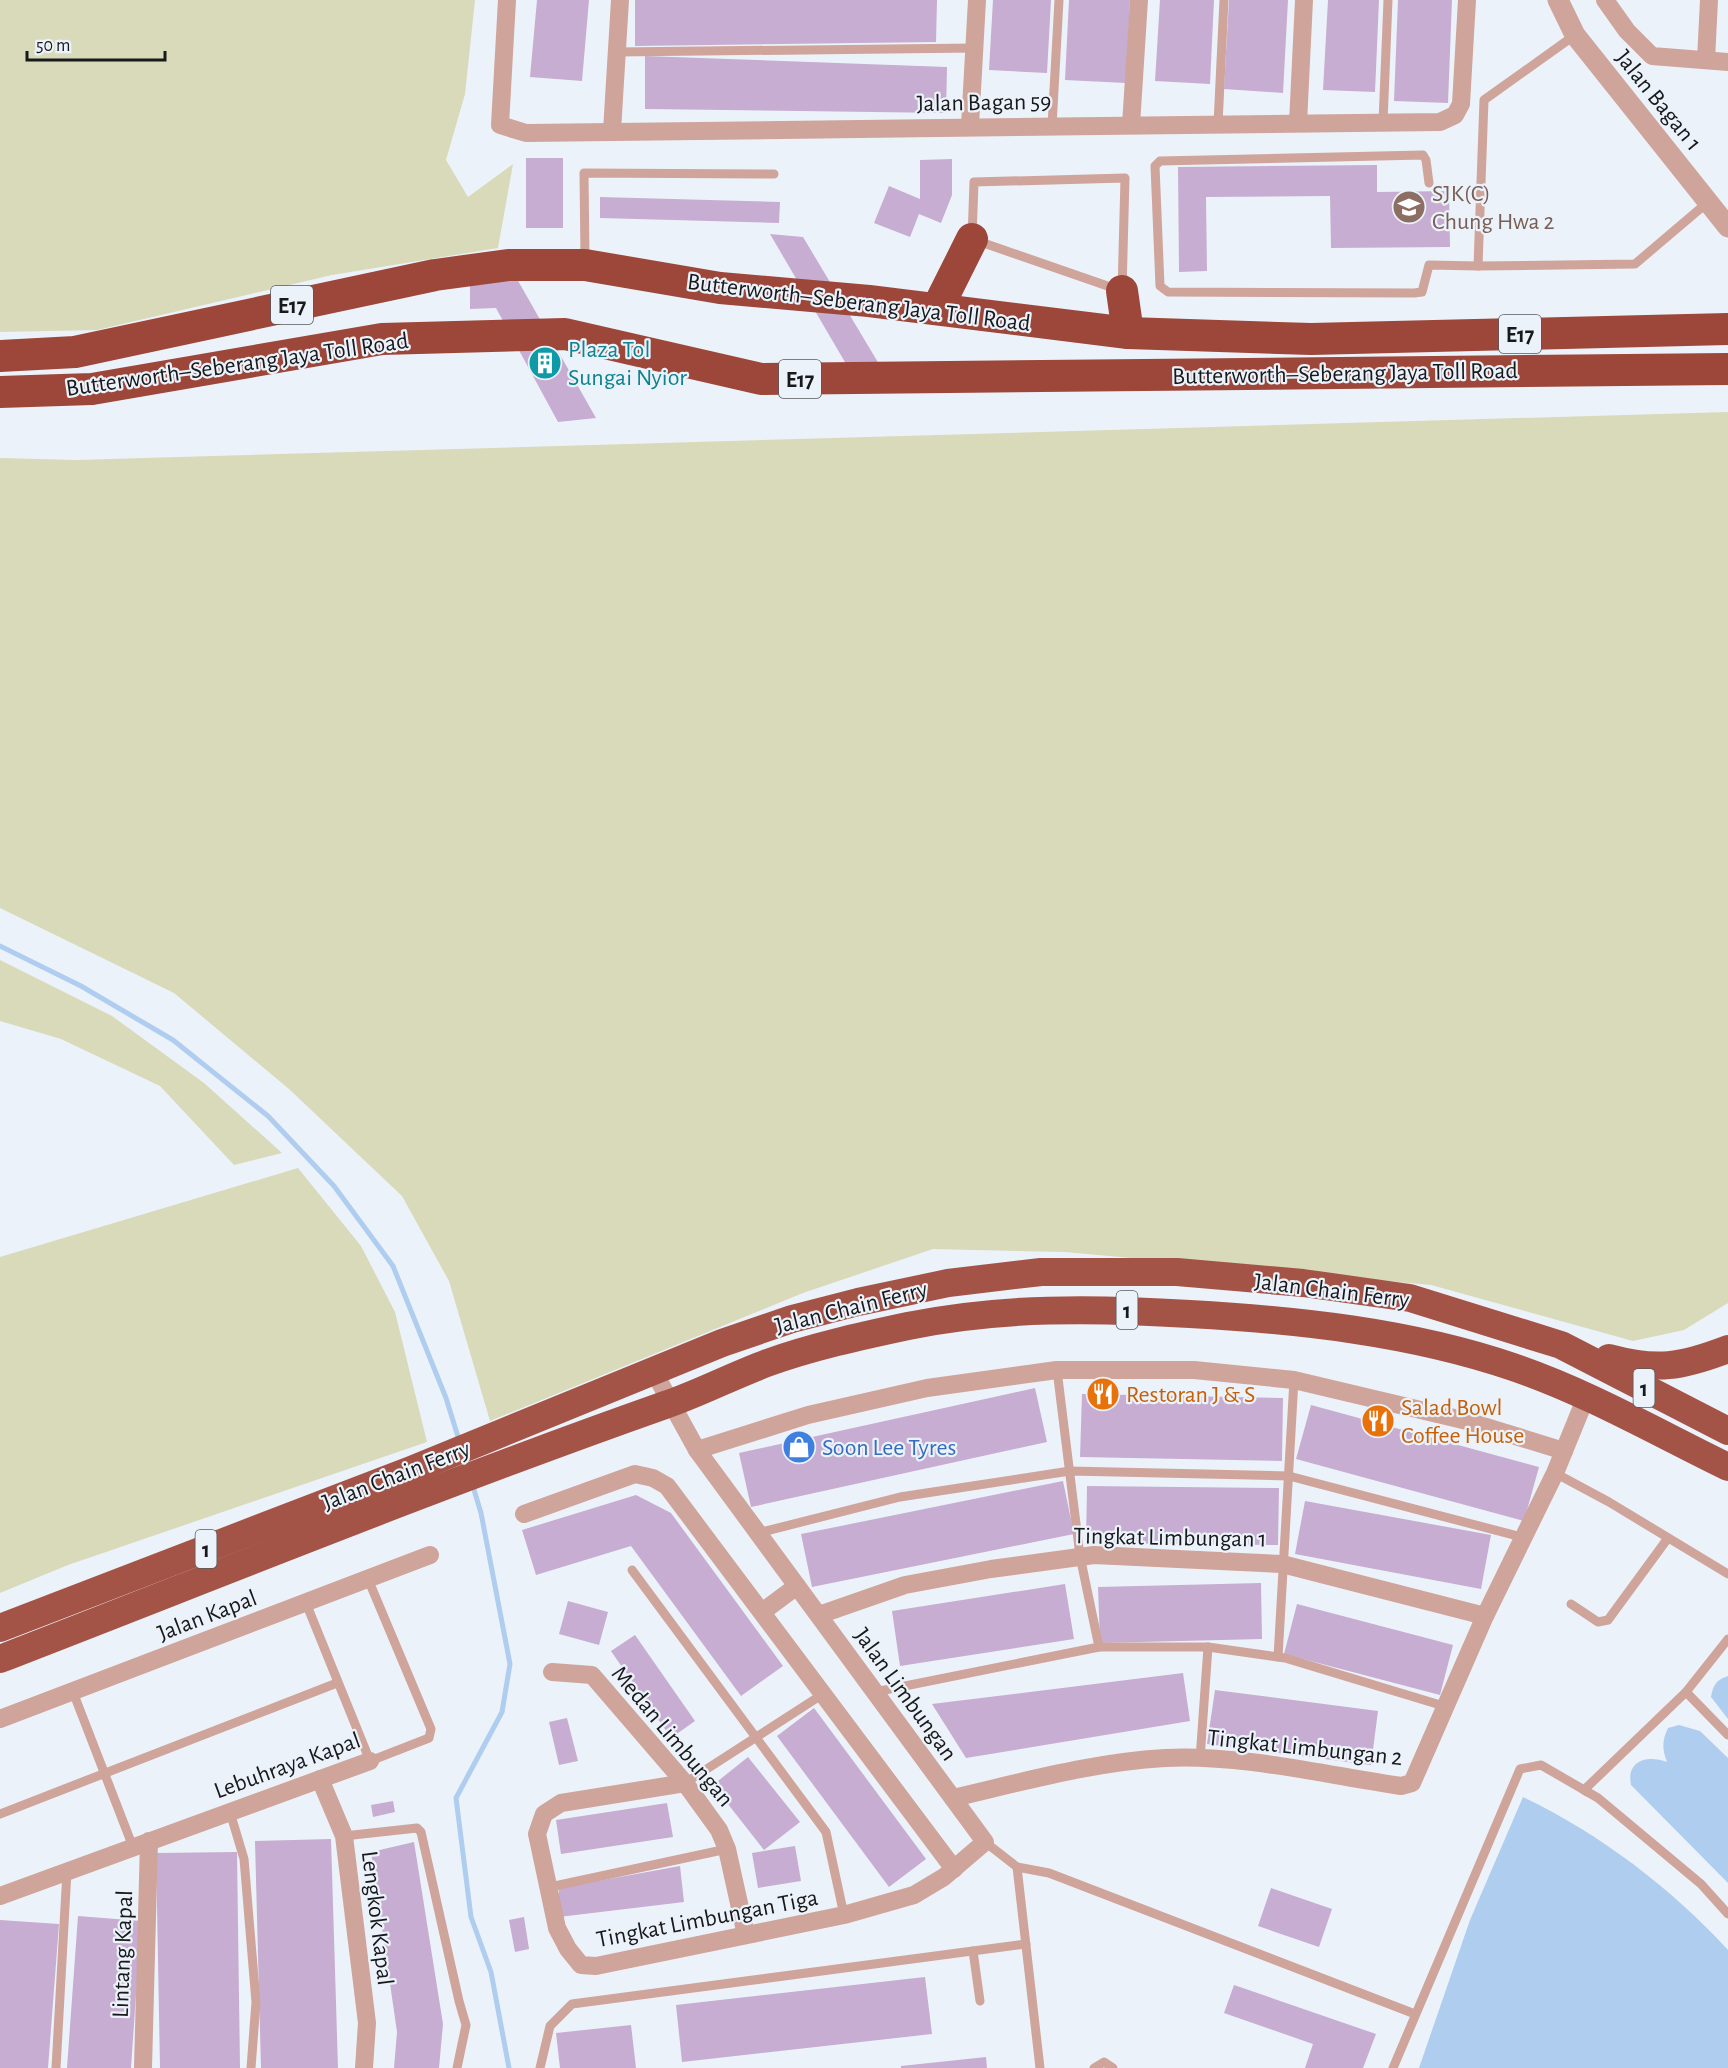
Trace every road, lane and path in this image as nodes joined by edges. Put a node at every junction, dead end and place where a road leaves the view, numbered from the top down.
1 (507, 0) edge
2 (620, 0) edge
3 (977, 0) edge
4 (1059, 0) edge
5 (1139, 0) edge
6 (1224, 0) edge
7 (1304, 0) edge
8 (1388, 0) edge
9 (1467, 0) edge
10 (1558, 0) edge
11 (1605, 0) edge
12 (1709, 0) edge
13 (1575, 35) junction
14 (975, 48) junction
15 (617, 52) junction
16 (1706, 60) junction
17 (1728, 62) edge
18 (1383, 122) junction
19 (1298, 123) junction
20 (1218, 124) junction
21 (1131, 125) junction
22 (970, 126) junction
23 (1052, 126) junction
24 (612, 131) junction
25 (774, 174) dead end
26 (1429, 183) dead end
27 (1708, 202) junction
28 (1728, 227) edge
29 (972, 240) junction
30 (585, 265) junction
31 (1478, 266) junction
32 (1122, 291) junction
33 (937, 309) junction
34 (1728, 328) edge
35 (1128, 333) junction
36 (0, 356) edge
37 (1728, 369) edge
38 (0, 392) edge
39 (1561, 1345) junction
40 (1728, 1349) edge
41 (1057, 1370) junction
42 (654, 1372) junction
43 (1294, 1380) junction
44 (1586, 1397) junction
45 (671, 1403) junction
46 (1728, 1431) edge
47 (697, 1450) junction
48 (1564, 1451) junction
49 (1728, 1467) edge
50 (1070, 1471) junction
51 (1555, 1473) junction
52 (1289, 1476) junction
53 (415, 1482) junction
54 (524, 1514) dead end
55 (758, 1533) junction
56 (1525, 1538) junction
57 (1668, 1538) junction
58 (430, 1555) dead end
59 (1080, 1556) junction
60 (1282, 1564) junction
61 (632, 1570) dead end
62 (1728, 1574) edge
63 (368, 1579) junction
64 (797, 1586) junction
65 (306, 1603) junction
66 (1572, 1604) dead end
67 (762, 1612) junction
68 (819, 1615) junction
69 (1485, 1616) junction
70 (0, 1628) edge
71 (1728, 1639) edge
72 (1099, 1647) junction
73 (1208, 1647) junction
74 (1278, 1657) junction
75 (0, 1659) edge
76 (552, 1672) dead end
77 (338, 1683) junction
78 (73, 1692) junction
79 (875, 1692) junction
80 (1686, 1692) junction
81 (823, 1694) junction
82 (1447, 1707) junction
83 (0, 1719) edge
84 (1728, 1735) edge
85 (756, 1737) junction
86 (1200, 1759) junction
87 (370, 1761) junction
88 (106, 1774) junction
89 (320, 1779) junction
90 (685, 1783) junction
91 (953, 1798) junction
92 (1598, 1798) junction
93 (230, 1812) junction
94 (0, 1814) edge
95 (344, 1836) junction
96 (985, 1842) junction
97 (141, 1844) junction
98 (727, 1849) junction
99 (1017, 1867) junction
100 (954, 1869) junction
101 (67, 1871) junction
102 (550, 1887) junction
103 (0, 1896) edge
104 (1728, 1914) edge
105 (843, 1915) junction
106 (746, 1935) junction
107 (1026, 1944) junction
108 (973, 1951) junction
109 (980, 2001) dead end
110 (1415, 2014) junction
111 (56, 2068) edge
112 (143, 2068) edge
113 (251, 2068) edge
114 (364, 2068) edge
115 (457, 2068) edge
116 (540, 2068) edge
117 (1040, 2068) edge
118 (1094, 2068) edge
119 (1113, 2068) edge
120 (1393, 2068) edge

1 - 24 street, Jalan Bagan 59
2 - 15 street
3 - 14 street
4 - 23 lane
5 - 21 street
6 - 20 lane
7 - 19 street
8 - 18 lane
9 - 18 street, Jalan Bagan 59
10 - 13 street, Jalan Bagan 1
11 - 16 street
12 - 16 street
13 - 27 street, Jalan Bagan 1
13 - 31 lane
14 - 15 lane
14 - 22 street
15 - 24 street
16 - 17 street
18 - 19 street, Jalan Bagan 59
19 - 20 street, Jalan Bagan 59
20 - 21 street, Jalan Bagan 59
21 - 23 street, Jalan Bagan 59
22 - 23 street, Jalan Bagan 59
22 - 24 street, Jalan Bagan 59
25 - 30 lane
26 - 31 lane
27 - 28 street, Jalan Bagan 1
27 - 31 lane
29 - 32 lane
29 - 32 lane
29 - 33 highway
30 - 33 highway, Butterworth–Seberang Jaya Toll Road / E17
30 - 36 highway, Butterworth–Seberang Jaya Toll Road / E17
32 - 35 highway
33 - 35 highway, Butterworth–Seberang Jaya Toll Road / E17
34 - 35 highway, Butterworth–Seberang Jaya Toll Road / E17
37 - 38 highway, Butterworth–Seberang Jaya Toll Road / E17
39 - 40 highway
39 - 42 highway, Jalan Chain Ferry / 1
39 - 46 highway, Jalan Chain Ferry / 1
41 - 43 street
41 - 47 street
41 - 50 lane
42 - 45 street, Jalan Limbungan
42 - 53 highway, Jalan Chain Ferry / 1
43 - 48 street
43 - 52 lane
44 - 45 highway, Jalan Chain Ferry / 1
44 - 48 street, Tingkat Limbungan 2
44 - 49 highway, Jalan Chain Ferry / 1
45 - 47 street, Jalan Limbungan
45 - 53 highway, Jalan Chain Ferry / 1
47 - 55 street, Jalan Limbungan
48 - 51 street, Tingkat Limbungan 2
50 - 52 lane
50 - 55 lane
50 - 59 lane
51 - 56 street, Tingkat Limbungan 2
51 - 57 lane
52 - 56 lane
52 - 60 lane
53 - 70 highway, Jalan Chain Ferry / 1
53 - 75 highway, Jalan Chain Ferry / 1
54 - 67 street
55 - 64 street, Jalan Limbungan
56 - 69 street, Tingkat Limbungan 2
57 - 62 lane
57 - 66 lane
58 - 63 street, Jalan Kapal
59 - 60 street, Tingkat Limbungan 1
59 - 68 street, Tingkat Limbungan 1
59 - 72 lane
60 - 69 street, Tingkat Limbungan 1
60 - 74 lane
61 - 85 lane
63 - 65 street, Jalan Kapal
63 - 87 lane, Lebuhraya Kapal
64 - 67 street
64 - 68 street, Jalan Limbungan
65 - 77 lane
65 - 78 street, Jalan Kapal
67 - 81 street
68 - 79 street, Jalan Limbungan
69 - 82 street, Tingkat Limbungan 2
71 - 80 lane
72 - 73 lane
72 - 79 lane
73 - 74 lane
73 - 86 lane
74 - 82 lane
76 - 90 street, Medan Limbungan
77 - 87 lane
77 - 88 lane
78 - 83 street, Jalan Kapal
78 - 88 lane
79 - 91 street, Jalan Limbungan
80 - 84 lane
80 - 92 lane
81 - 85 lane
81 - 100 street
82 - 86 street, Tingkat Limbungan 2
85 - 90 lane
85 - 105 lane
86 - 91 street, Tingkat Limbungan 2
87 - 89 street, Lebuhraya Kapal
88 - 94 lane
88 - 97 lane
89 - 93 street, Lebuhraya Kapal
89 - 95 street, Lengkok Kapal
90 - 98 street, Medan Limbungan
90 - 102 street, Tingkat Limbungan Tiga
91 - 96 street, Jalan Limbungan
92 - 104 lane
92 - 110 lane
93 - 97 street, Lebuhraya Kapal
93 - 113 lane
95 - 114 street, Lengkok Kapal
95 - 115 lane
96 - 99 lane, Jalan Limbungan
96 - 100 street, Tingkat Limbungan Tiga
97 - 101 street, Lebuhraya Kapal
97 - 112 street, Lintang Kapal
98 - 102 lane
98 - 106 street, Medan Limbungan
99 - 107 lane
99 - 110 lane
100 - 105 street, Tingkat Limbungan Tiga
101 - 103 street, Lebuhraya Kapal
101 - 111 lane
102 - 106 street, Tingkat Limbungan Tiga
105 - 106 street, Tingkat Limbungan Tiga
107 - 108 lane
107 - 117 lane
108 - 109 lane
108 - 116 lane
110 - 120 lane
118 - 119 lane

